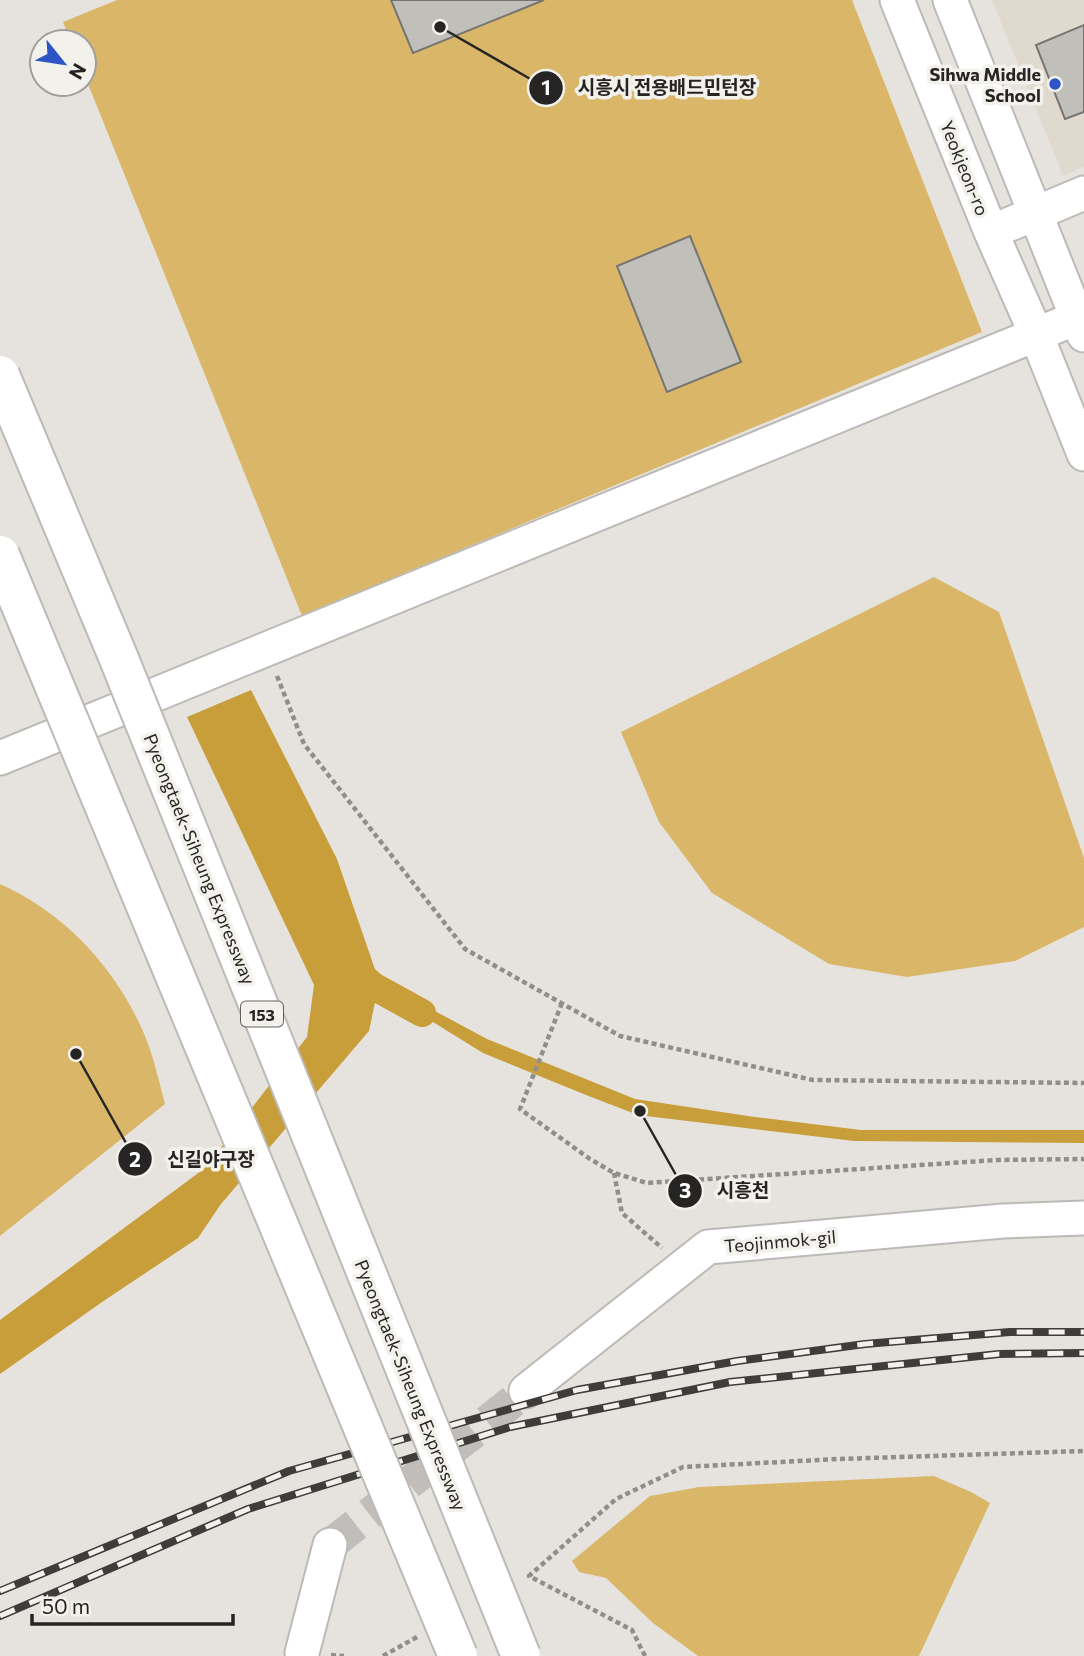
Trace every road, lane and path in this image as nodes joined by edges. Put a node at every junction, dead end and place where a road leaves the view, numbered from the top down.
1 (897, 0) edge
2 (950, 0) edge
3 (1084, 193) edge
4 (1035, 214) junction
5 (990, 232) junction
6 (1082, 323) edge
7 (1036, 334) junction
8 (0, 374) edge
9 (1084, 454) edge
10 (0, 555) edge
11 (272, 666) dead end
12 (0, 758) edge
13 (562, 1003) junction
14 (1084, 1083) edge
15 (1084, 1159) edge
16 (614, 1173) junction
17 (1084, 1218) edge
18 (683, 1267) junction
19 (526, 1391) tunnel mouth
20 (1084, 1451) edge
21 (330, 1545) tunnel mouth
22 (302, 1653) dead end
23 (458, 1656) edge
24 (521, 1656) edge
25 (645, 1656) edge

1 - 5 street, Yeokjeon-ro
2 - 4 street
3 - 4 street
4 - 5 street
4 - 6 street
5 - 7 street, Yeokjeon-ro
6 - 7 street
7 - 9 street, Yeokjeon-ro
7 - 12 street
8 - 24 highway, Pyeongtaek-Siheung Expressway / 153, bridge
10 - 23 highway, bridge
11 - 13 path
13 - 14 path
13 - 16 path
15 - 16 path
16 - 18 path
17 - 18 street, Teojinmok-gil
18 - 19 street, Teojinmok-gil
20 - 25 path
21 - 22 street

